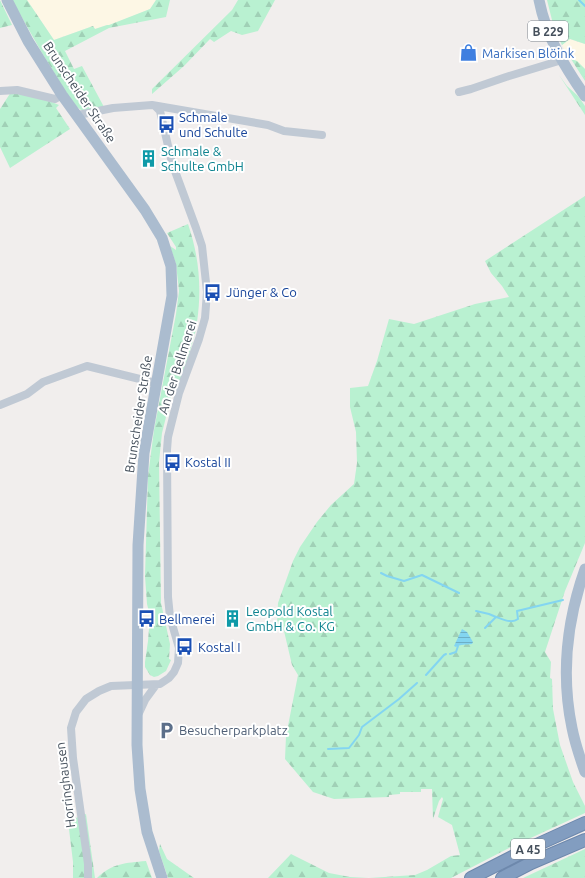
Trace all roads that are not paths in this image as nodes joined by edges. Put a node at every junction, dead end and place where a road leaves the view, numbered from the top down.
1 (7, 0) edge
2 (539, 0) edge
3 (562, 60) junction
4 (0, 91) edge
5 (459, 92) dead end
6 (62, 95) junction
7 (585, 96) edge
8 (155, 106) junction
9 (78, 115) junction
10 (322, 135) dead end
11 (156, 383) junction
12 (0, 406) edge
13 (585, 569) edge
14 (137, 685) junction
15 (156, 685) junction
16 (137, 718) junction
17 (585, 772) edge
18 (585, 823) edge
19 (585, 840) edge
20 (88, 878) edge
21 (162, 878) edge
22 (471, 878) edge
23 (502, 878) edge

1 - 6 main road, Brunscheider Straße
2 - 3 main road, B 229
3 - 5 street
3 - 7 main road, B 229
4 - 6 street
6 - 9 main road, Brunscheider Straße
8 - 9 street
8 - 10 street
8 - 15 street, An der Bellmerei
9 - 11 main road, Brunscheider Straße
11 - 12 street
11 - 14 main road, Brunscheider Straße
13 - 17 main road
14 - 15 street
14 - 16 main road, Brunscheider Straße
14 - 20 street, Horringhausen
15 - 16 street, An der Bellmerei
16 - 21 main road, Brunscheider Straße
18 - 22 highway, A 45
19 - 23 highway, A 45

